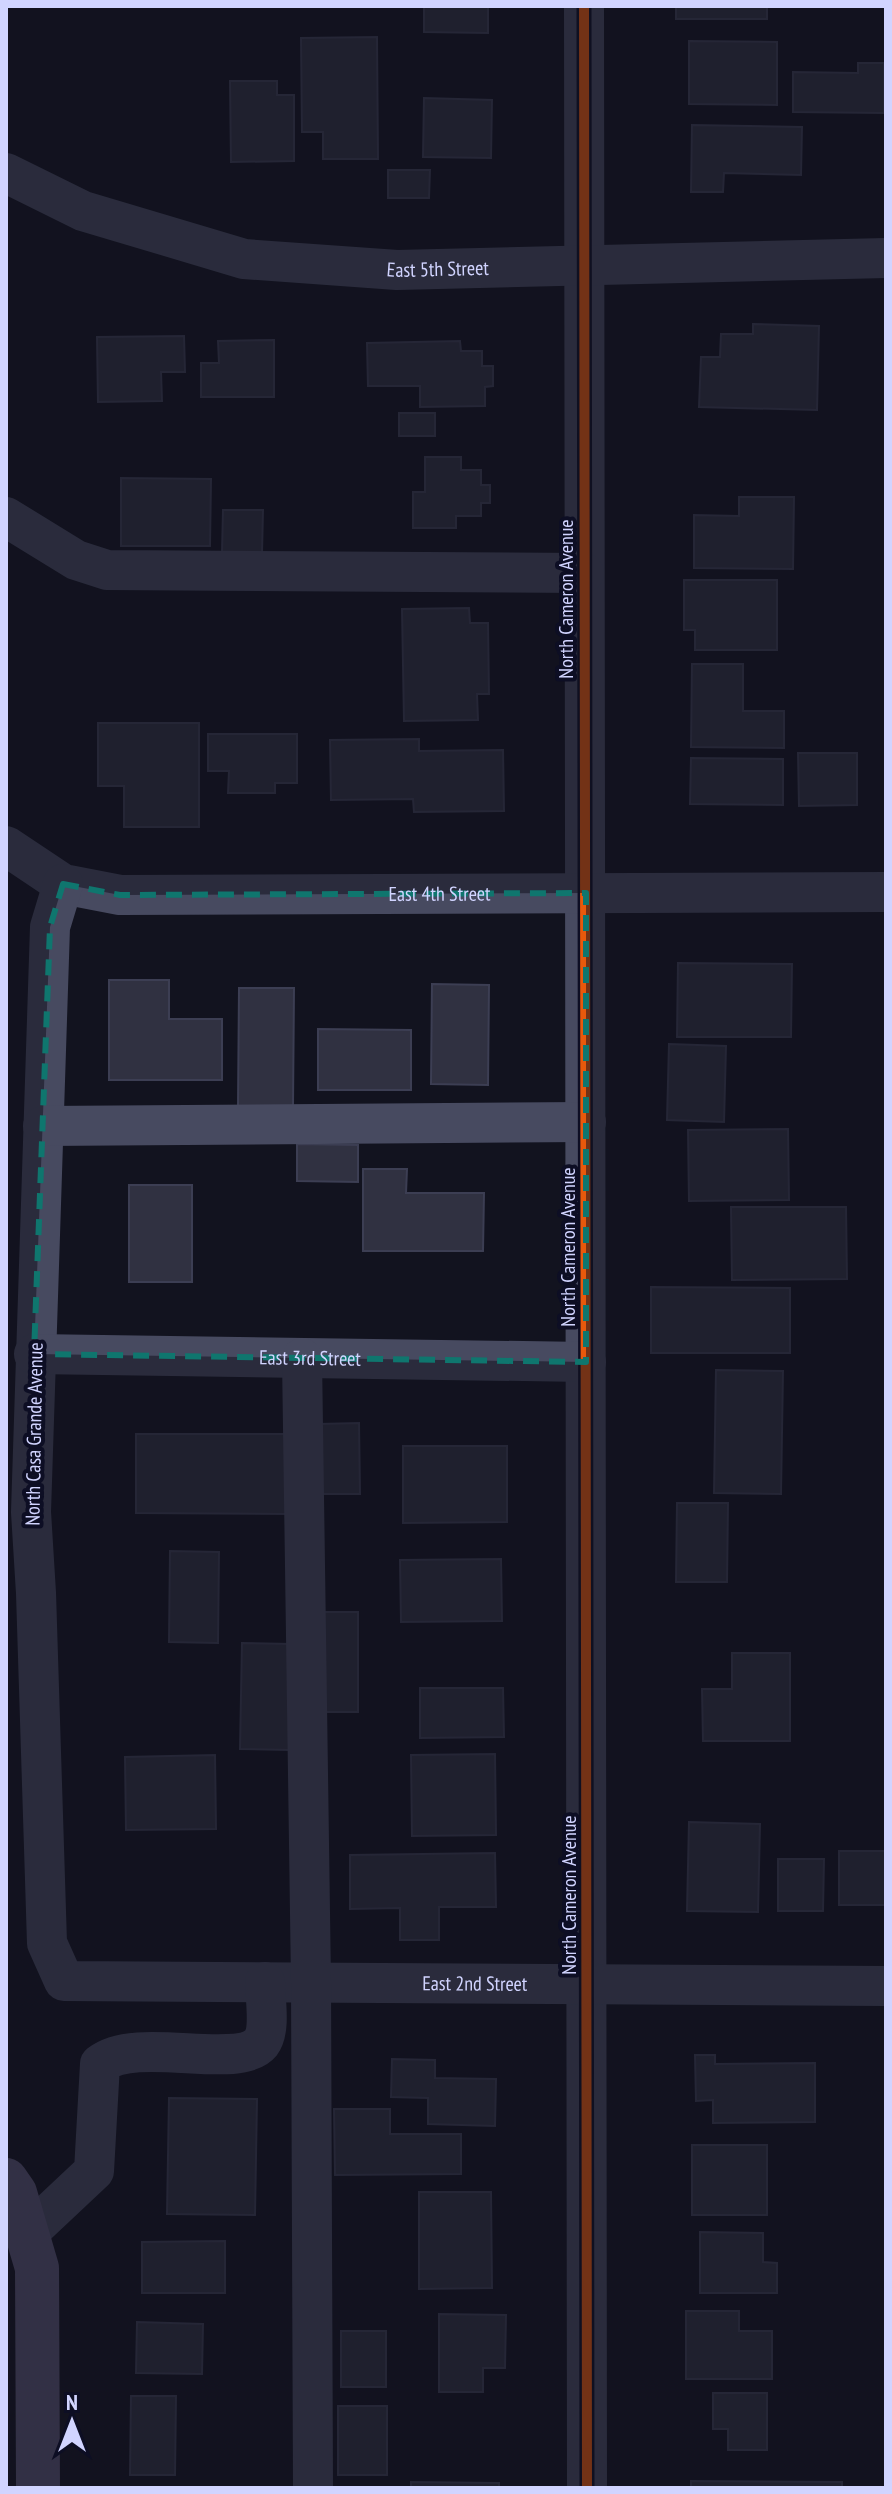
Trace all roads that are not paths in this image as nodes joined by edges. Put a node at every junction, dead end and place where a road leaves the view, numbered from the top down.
1 (584, 6) edge
2 (6, 173) edge
3 (886, 258) edge
4 (583, 266) junction
5 (6, 517) edge
6 (584, 573) junction
7 (6, 846) edge
8 (63, 884) junction
9 (886, 892) edge
10 (586, 893) junction
11 (586, 1122) junction
12 (43, 1126) junction
13 (34, 1354) junction
14 (302, 1358) junction
15 (586, 1362) junction
16 (18, 1504) edge
17 (36, 1593) junction
18 (6, 1640) edge
19 (64, 1981) joint
20 (265, 1982) junction
21 (311, 1982) junction
22 (587, 1983) junction
23 (886, 1986) edge
24 (6, 2180) edge
25 (27, 2234) junction
26 (38, 2488) edge
27 (313, 2488) edge
28 (587, 2488) edge

1 - 4 street, North Cameron Avenue
2 - 4 street, East 5th Street
3 - 4 street, East 5th Street
4 - 6 street, North Cameron Avenue
5 - 6 street
6 - 10 street, North Cameron Avenue
7 - 8 street, East 4th Street
8 - 10 street, East 4th Street
8 - 12 street, North Casa Grande Avenue
9 - 10 street, East 4th Street
10 - 11 street, North Cameron Avenue
11 - 12 street
11 - 15 street, North Cameron Avenue
12 - 13 street, North Casa Grande Avenue
13 - 14 street, East 3rd Street
13 - 16 street, North Casa Grande Avenue
14 - 15 street, East 3rd Street
14 - 21 street
15 - 22 street, North Cameron Avenue
16 - 17 street, North Casa Grande Avenue
17 - 18 street
17 - 19 street, North Casa Grande Avenue
19 - 20 street, East 2nd Street
20 - 21 street, East 2nd Street
20 - 25 street
21 - 22 street, East 2nd Street
21 - 27 street
22 - 23 street, East 2nd Street
22 - 28 street, North Cameron Avenue
24 - 25 main road
25 - 26 main road

